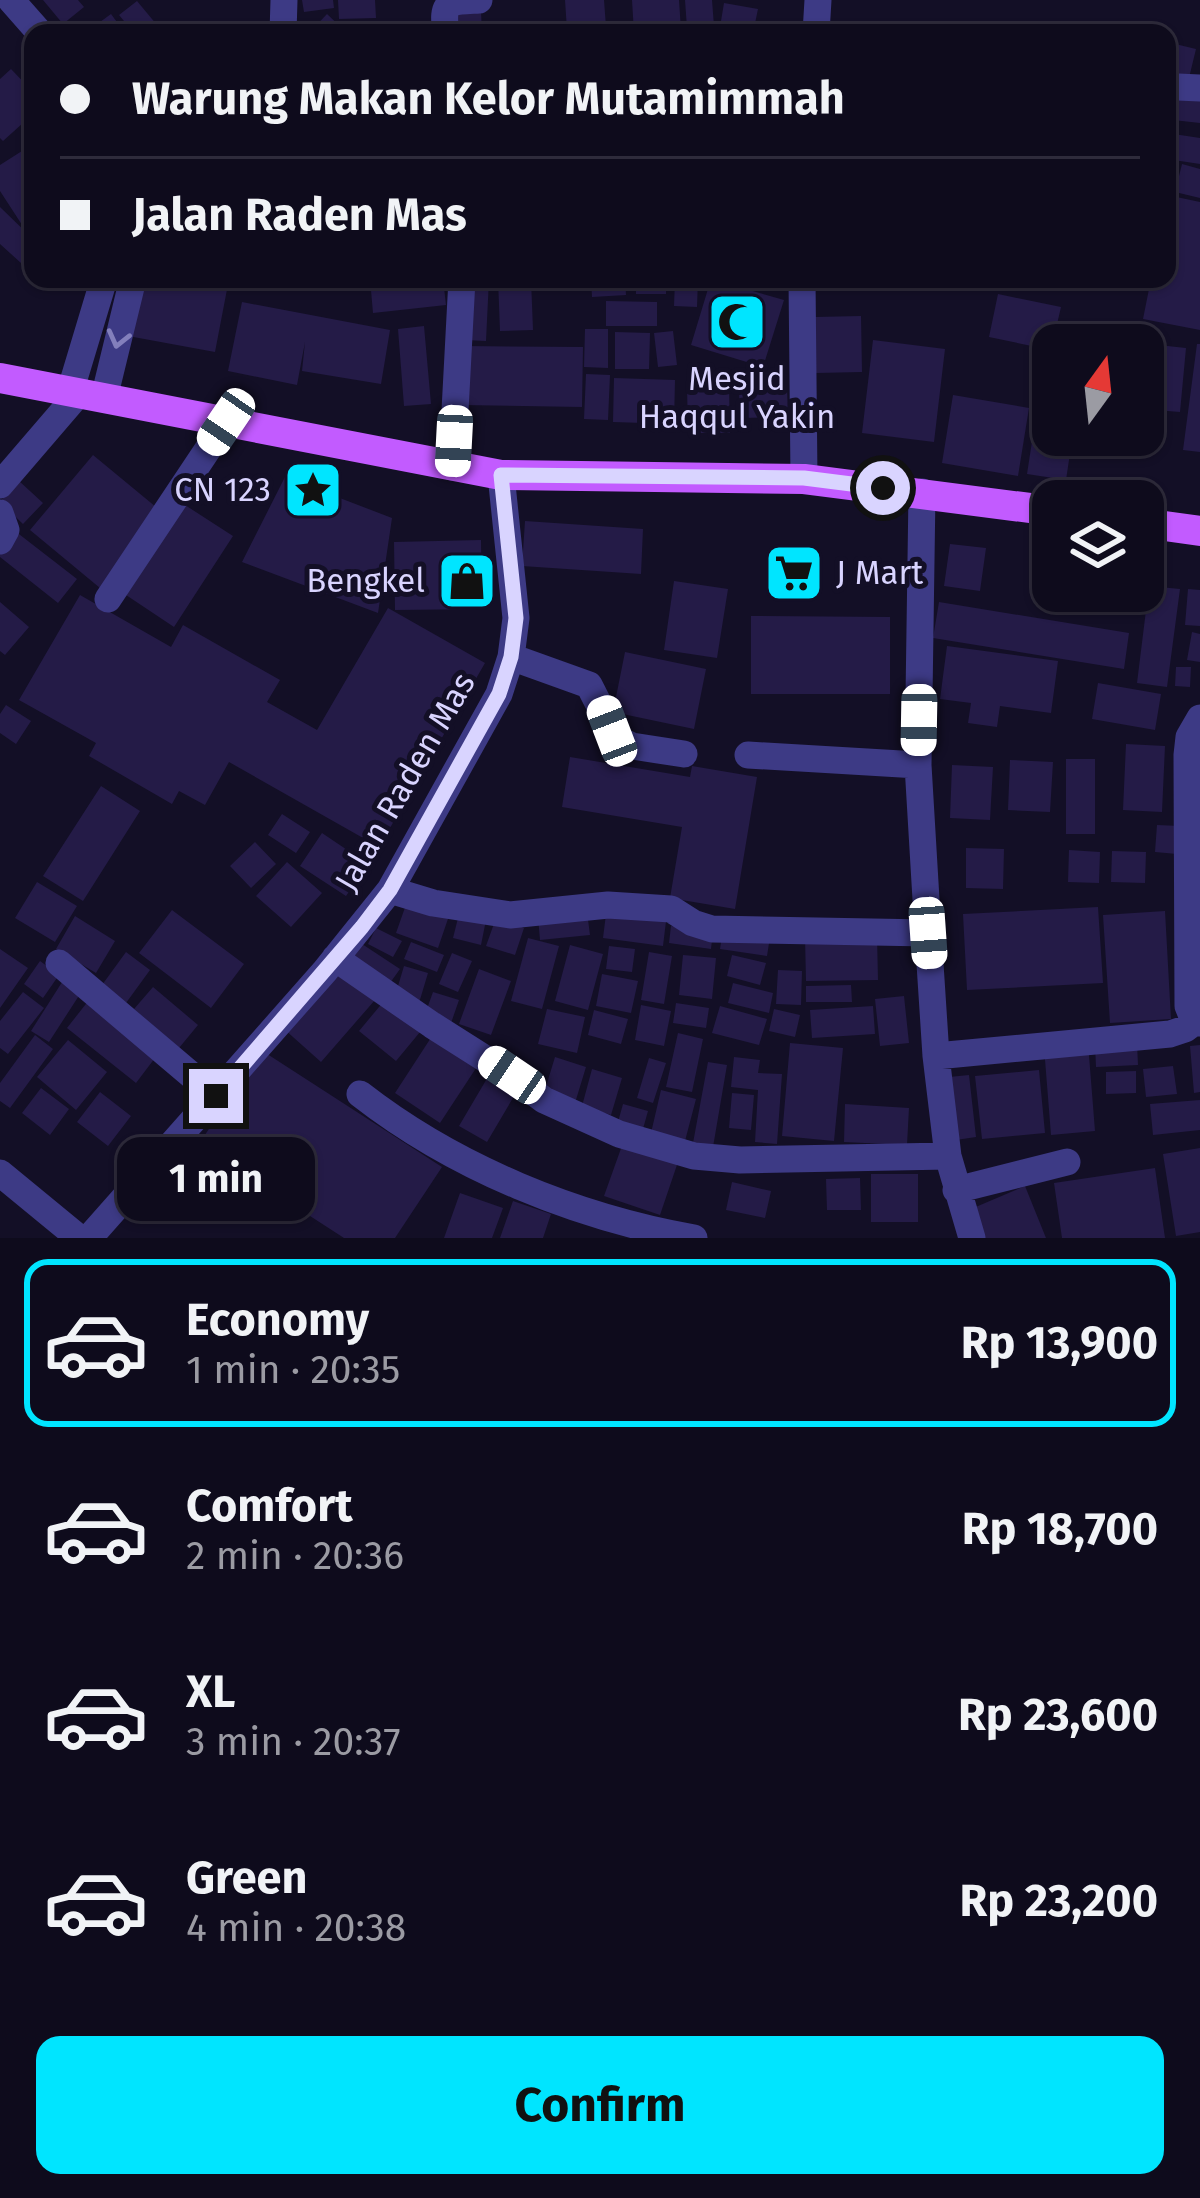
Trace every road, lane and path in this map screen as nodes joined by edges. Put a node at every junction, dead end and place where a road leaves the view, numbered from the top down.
1 (11, 0) edge
2 (479, 0) edge
3 (32, 24) edge
4 (445, 24) edge
5 (102, 288) edge
6 (129, 288) edge
7 (462, 288) edge
8 (802, 288) edge
9 (0, 378) edge
10 (84, 394) junction
11 (226, 422) junction
12 (452, 467) junction
13 (501, 475) junction
14 (804, 478) junction
15 (0, 485) edge
16 (922, 492) junction
17 (1032, 508) edge
18 (0, 513) edge
19 (1164, 526) edge
20 (1200, 531) edge
21 (0, 541) edge
22 (108, 599) dead end
23 (511, 657) junction
24 (1200, 718) edge
25 (684, 754) dead end
26 (748, 755) dead end
27 (918, 765) junction
28 (390, 890) junction
29 (928, 933) junction
30 (335, 958) junction
31 (59, 963) dead end
32 (1198, 1022) edge
33 (936, 1056) junction
34 (360, 1094) dead end
35 (216, 1096) junction
36 (948, 1156) junction
37 (1067, 1162) dead end
38 (0, 1173) edge
39 (956, 1190) junction
40 (79, 1238) edge
41 (89, 1238) edge
42 (694, 1238) edge
43 (972, 1238) edge

1 - 3 street
2 - 4 street
5 - 10 street
6 -> 10 street
7 - 12 street
8 - 14 street
9 - 10 main road
10 - 11 main road
10 - 15 street
11 - 12 main road
11 - 22 street
12 - 13 main road
13 - 14 main road
13 - 23 street, Jalan Raden Mas
14 - 16 main road
16 - 17 main road
16 - 27 street
18 - 21 street
19 - 20 main road
23 - 25 street
23 - 28 street, Jalan Raden Mas
24 - 32 street
26 - 27 street
27 - 29 street
28 - 29 street
28 - 30 street, Jalan Raden Mas
29 - 33 street
30 - 35 street, Jalan Raden Mas
30 - 36 street
31 - 35 street
32 - 33 street
33 - 36 street
34 - 42 street
35 - 41 street, Jalan Raden Mas
36 - 39 street
37 - 39 street
38 - 40 street
39 - 43 street

